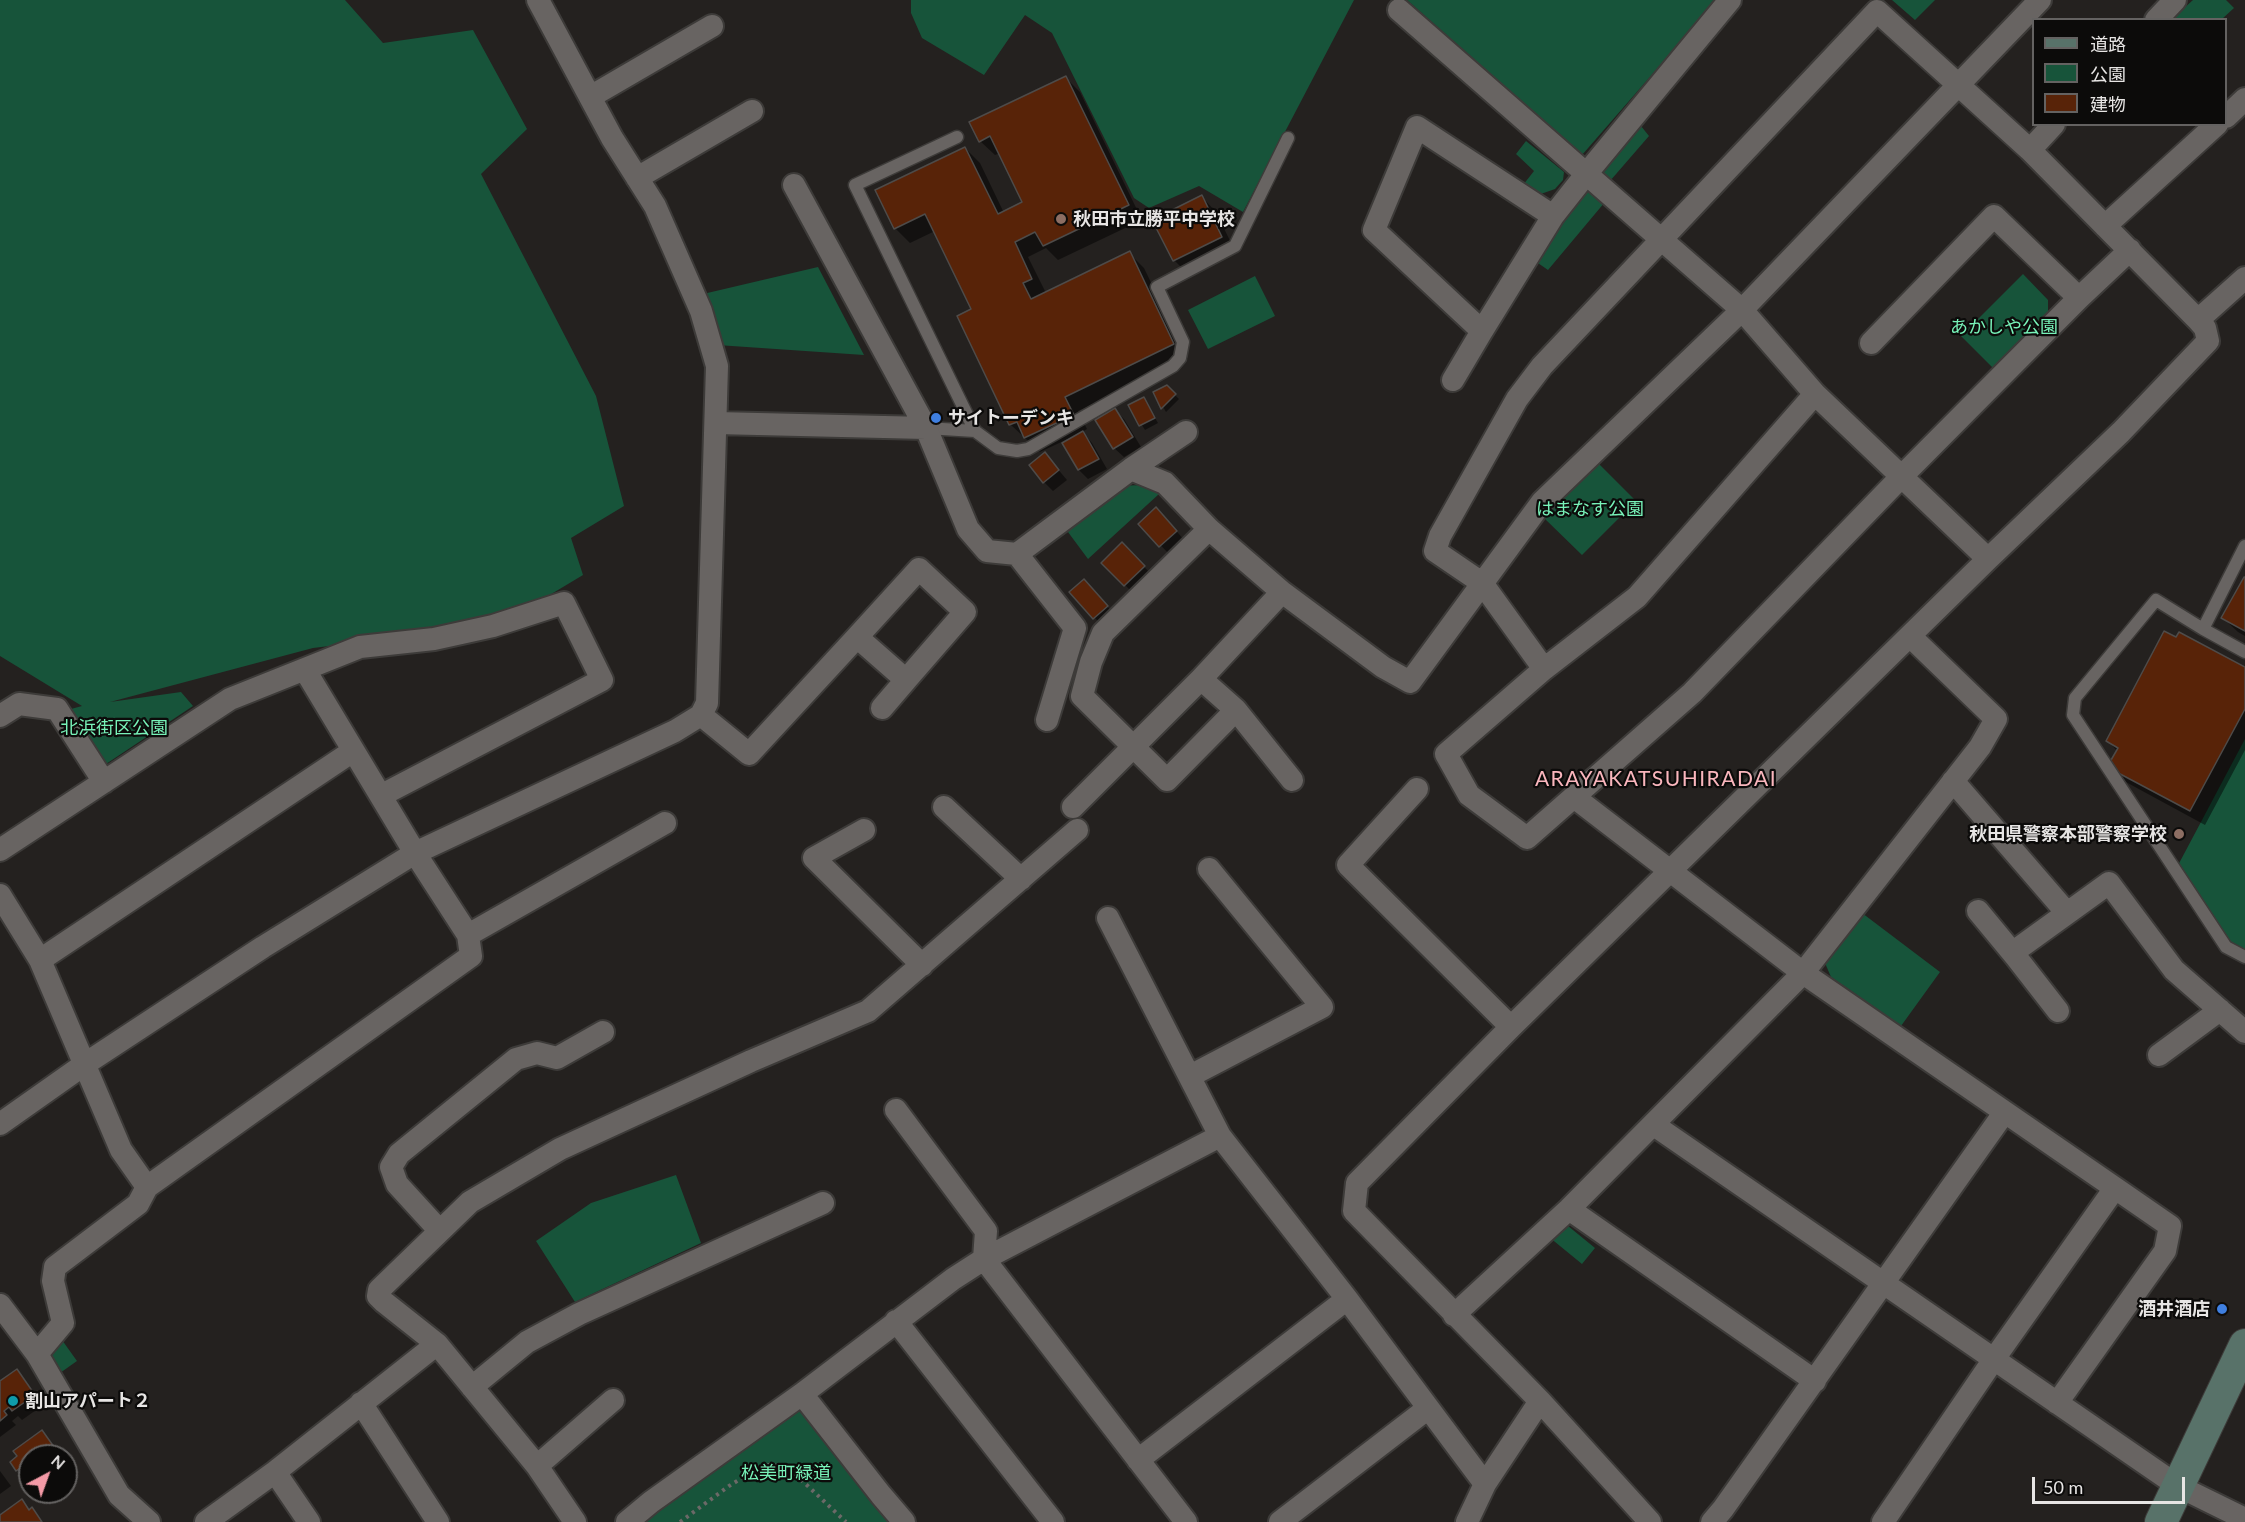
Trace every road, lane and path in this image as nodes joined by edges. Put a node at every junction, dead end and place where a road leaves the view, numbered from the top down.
1 (538, 0) edge
2 (1730, 0) edge
3 (2175, 0) edge
4 (2036, 1) edge
5 (1871, 5) edge
6 (1398, 10) dead end
7 (2158, 18) edge
8 (712, 26) dead end
9 (1960, 85) junction
10 (590, 97) junction
11 (2245, 99) edge
12 (752, 111) dead end
13 (2227, 116) edge
14 (2052, 126) edge
15 (2215, 126) edge
16 (957, 137) dead end
17 (1288, 138) dead end
18 (2030, 150) junction
19 (1587, 172) junction
20 (637, 178) junction
21 (794, 185) dead end
22 (1553, 216) junction
23 (2105, 226) junction
24 (1663, 239) junction
25 (2130, 250) junction
26 (2245, 278) edge
27 (2079, 298) junction
28 (1742, 310) junction
29 (2198, 320) junction
30 (1482, 331) junction
31 (1871, 343) dead end
32 (1453, 380) dead end
33 (1815, 394) junction
34 (716, 423) junction
35 (926, 428) junction
36 (975, 431) junction
37 (1186, 432) dead end
38 (1131, 470) junction
39 (1902, 476) junction
40 (1209, 529) junction
41 (2245, 546) edge
42 (1017, 554) junction
43 (1988, 559) junction
44 (1482, 583) junction
45 (1282, 592) junction
46 (2203, 629) junction
47 (1910, 636) junction
48 (857, 637) junction
49 (2245, 652) edge
50 (1545, 669) junction
51 (305, 670) junction
52 (1201, 679) junction
53 (906, 680) junction
54 (882, 708) dead end
55 (1236, 710) junction
56 (701, 715) junction
57 (0, 717) edge
58 (1047, 720) dead end
59 (1134, 748) junction
60 (353, 751) junction
61 (1292, 780) dead end
62 (1953, 781) junction
63 (104, 782) junction
64 (1417, 789) dead end
65 (382, 795) junction
66 (1574, 797) junction
67 (944, 807) dead end
68 (1073, 807) dead end
69 (665, 822) dead end
70 (864, 830) dead end
71 (1077, 830) dead end
72 (0, 850) edge
73 (415, 853) junction
74 (1209, 869) dead end
75 (1670, 873) junction
76 (1021, 879) junction
77 (0, 895) edge
78 (1978, 911) dead end
79 (2067, 913) junction
80 (1108, 918) dead end
81 (468, 935) junction
82 (2016, 957) junction
83 (2245, 957) edge
84 (40, 960) junction
85 (922, 965) junction
86 (1803, 973) junction
87 (2220, 1010) junction
88 (2058, 1011) dead end
89 (1511, 1027) junction
90 (603, 1032) dead end
91 (2245, 1032) edge
92 (2159, 1055) dead end
93 (85, 1064) junction
94 (1190, 1076) junction
95 (896, 1110) dead end
96 (2004, 1113) junction
97 (0, 1124) edge
98 (1654, 1125) junction
99 (1220, 1136) junction
100 (147, 1187) junction
101 (2115, 1188) junction
102 (824, 1203) dead end
103 (1569, 1209) junction
104 (439, 1230) junction
105 (984, 1259) junction
106 (1884, 1284) junction
107 (1347, 1299) junction
108 (0, 1305) edge
109 (1454, 1315) junction
110 (896, 1321) junction
111 (437, 1344) junction
112 (2245, 1346) edge
113 (38, 1354) junction
114 (1994, 1359) junction
115 (1815, 1381) junction
116 (472, 1387) junction
117 (802, 1394) junction
118 (613, 1400) dead end
119 (1540, 1401) junction
120 (361, 1403) junction
121 (2057, 1403) junction
122 (1427, 1409) junction
123 (1138, 1460) junction
124 (537, 1466) junction
125 (275, 1472) junction
126 (1485, 1484) junction
127 (2178, 1486) junction
128 (2245, 1520) edge
129 (149, 1522) edge
130 (206, 1522) edge
131 (309, 1522) edge
132 (438, 1522) edge
133 (575, 1522) edge
134 (627, 1522) edge
135 (680, 1522) edge
136 (846, 1522) edge
137 (904, 1522) edge
138 (1053, 1522) edge
139 (1186, 1522) edge
140 (1280, 1522) edge
141 (1466, 1522) edge
142 (1650, 1522) edge
143 (1712, 1522) edge
144 (1884, 1522) edge
145 (2161, 1522) edge

1 - 10 street
2 - 19 street
3 - 7 street
4 - 9 street
5 - 9 street
5 - 24 street
6 - 19 street
8 - 10 street
9 - 18 street
9 - 28 street
10 - 20 street
11 - 13 street
12 - 20 street
14 - 18 street
15 - 23 street
16 - 36 lane
17 - 36 lane
18 - 23 street
19 - 22 street
19 - 24 street
20 - 34 street
21 - 35 street
22 - 30 street
22 - 30 street
23 - 25 street
24 - 28 street
24 - 44 street
25 - 27 street
25 - 29 street
26 - 29 street
27 - 31 street
27 - 39 street
28 - 33 street
28 - 44 street
29 - 43 street
30 - 32 street
33 - 39 street
33 - 50 street
34 - 35 street
34 - 56 street
35 - 36 lane
35 - 42 street
37 - 38 street
38 - 40 street
38 - 42 street
39 - 43 street
39 - 66 street
40 - 45 street
40 - 59 street
41 - 46 lane
42 - 58 street
43 - 47 street
44 - 45 street
44 - 50 street
45 - 52 street
46 - 49 lane
46 - 83 lane
47 - 62 street
47 - 75 street
48 - 53 street
48 - 53 street
48 - 56 street
50 - 66 street
51 - 60 street
51 - 63 street
51 - 65 street
52 - 55 street
52 - 59 street
53 - 54 street
55 - 59 street
55 - 61 street
56 - 73 street
57 - 63 street
59 - 68 street
60 - 65 street
60 - 84 street
62 - 79 street
62 - 86 street
63 - 72 street
64 - 89 street
65 - 73 street
66 - 75 street
67 - 76 street
69 - 81 street
70 - 85 street
71 - 76 street
73 - 81 street
73 - 93 street
74 - 94 street
75 - 86 street
75 - 89 street
76 - 85 street
77 - 84 street
78 - 82 street
79 - 82 street
79 - 87 street
80 - 94 street
81 - 100 street
82 - 88 street
84 - 93 street
85 - 104 street
86 - 96 street
86 - 98 street
87 - 91 street
87 - 92 street
89 - 109 street
90 - 104 street
93 - 97 street
93 - 100 street
94 - 99 street
95 - 105 street
96 - 101 street
96 - 106 street
98 - 103 street
98 - 106 street
99 - 105 street
99 - 107 street
100 - 113 street
101 - 114 street
101 - 121 street
102 - 116 street
103 - 109 street
103 - 115 street
104 - 111 street
105 - 110 street
105 - 123 street
106 - 114 street
106 - 115 street
107 - 122 street
107 - 123 street
108 - 113 street
109 - 119 street
110 - 117 street
110 - 138 street
111 - 116 street
111 - 120 street
112 - 127 street
113 - 129 street
114 - 121 street
114 - 144 street
115 - 143 street
116 - 124 street
117 - 134 street
117 - 137 street
118 - 124 street
119 - 126 street
119 - 142 street
120 - 125 street
120 - 132 street
121 - 127 street
122 - 126 street
122 - 140 street
123 - 139 street
124 - 133 street
125 - 130 street
125 - 131 street
126 - 141 street
127 - 128 street
127 - 145 street
135 - 136 path

